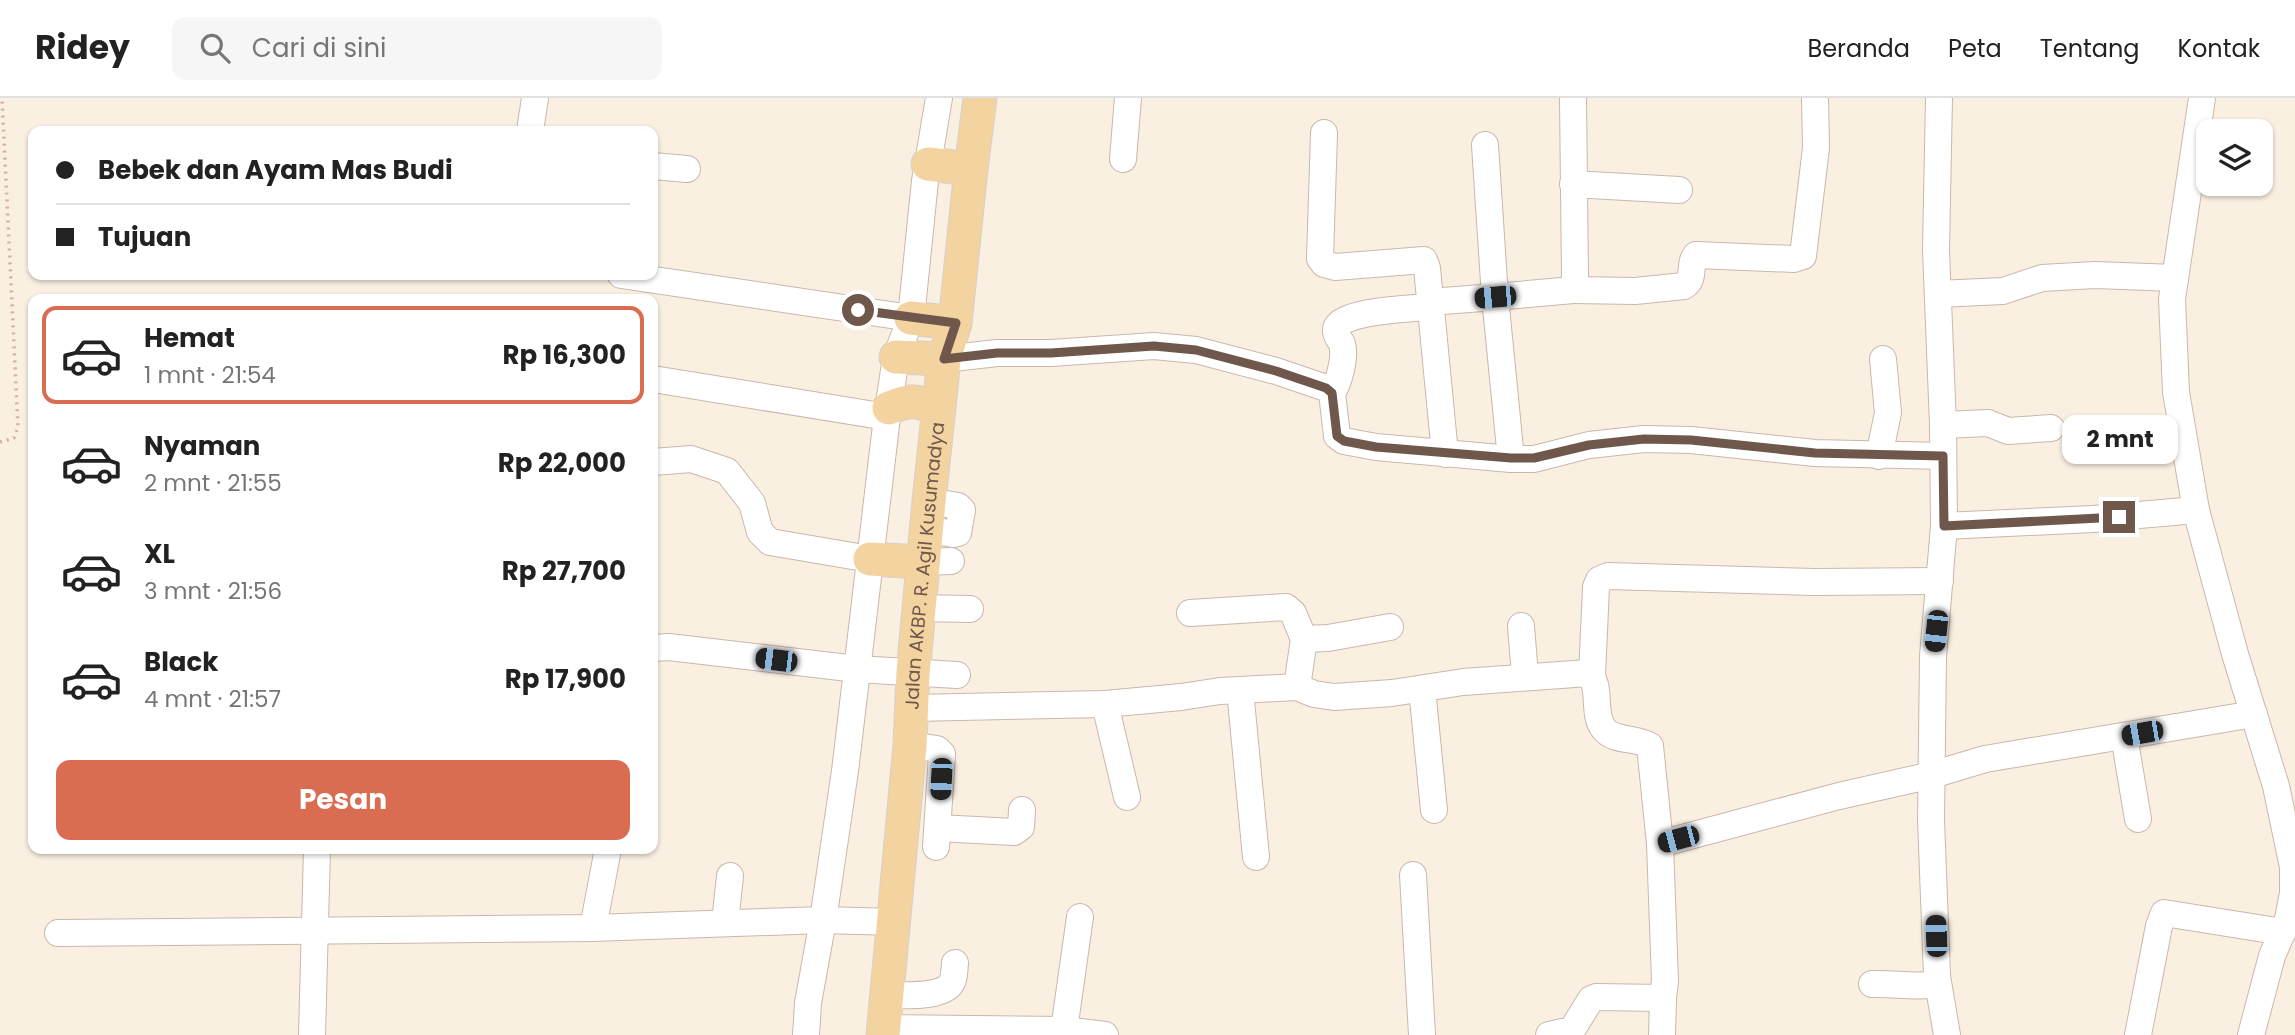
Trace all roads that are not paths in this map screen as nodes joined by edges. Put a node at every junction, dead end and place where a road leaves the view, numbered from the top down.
1 (535, 98) edge
2 (940, 98) edge
3 (980, 98) edge
4 (1128, 98) edge
5 (1573, 98) edge
6 (1815, 98) edge
7 (1939, 98) edge
8 (2202, 98) edge
9 (531, 126) edge
10 (1324, 133) dead end
11 (1485, 145) dead end
12 (1123, 159) dead end
13 (928, 164) junction
14 (658, 166) edge
15 (687, 169) dead end
16 (971, 169) junction
17 (1573, 184) junction
18 (1679, 190) dead end
19 (2175, 278) junction
20 (655, 280) edge
21 (1573, 290) junction
22 (1938, 294) junction
23 (1495, 297) junction
24 (1431, 304) junction
25 (911, 318) junction
26 (956, 323) junction
27 (896, 357) junction
28 (944, 359) junction
29 (1883, 359) dead end
30 (658, 380) edge
31 (1332, 393) junction
32 (939, 410) junction
33 (888, 412) junction
34 (1943, 425) junction
35 (2051, 428) dead end
36 (1445, 454) junction
37 (1880, 456) junction
38 (1943, 456) junction
39 (1511, 458) junction
40 (658, 461) edge
41 (2196, 510) junction
42 (1944, 526) junction
43 (870, 559) junction
44 (937, 562) junction
45 (1940, 581) junction
46 (919, 608) junction
47 (970, 609) dead end
48 (1190, 613) dead end
49 (1390, 626) dead end
50 (1521, 626) dead end
51 (1304, 639) junction
52 (658, 648) edge
53 (857, 669) junction
54 (914, 673) junction
55 (957, 675) dead end
56 (1525, 676) junction
57 (1592, 676) junction
58 (1297, 687) junction
59 (1422, 689) junction
60 (1240, 690) junction
61 (1105, 704) junction
62 (913, 708) junction
63 (2254, 714) junction
64 (2124, 736) junction
65 (910, 745) junction
66 (1932, 775) junction
67 (1127, 797) dead end
68 (1023, 810) dead end
69 (1434, 810) dead end
70 (2138, 818) dead end
71 (1660, 844) junction
72 (317, 854) edge
73 (607, 854) edge
74 (1256, 857) dead end
75 (1413, 875) dead end
76 (730, 876) dead end
77 (1080, 917) dead end
78 (823, 920) junction
79 (894, 922) junction
80 (724, 923) junction
81 (593, 928) junction
82 (2289, 930) edge
83 (314, 931) junction
84 (58, 933) dead end
85 (955, 963) dead end
86 (1872, 984) dead end
87 (1929, 986) junction
88 (887, 995) junction
89 (1663, 998) junction
90 (1064, 1030) junction
91 (883, 1032) edge
92 (312, 1035) edge
93 (806, 1035) edge
94 (1105, 1035) edge
95 (1422, 1035) edge
96 (1549, 1035) edge
97 (1662, 1035) edge
98 (1947, 1035) edge
99 (2138, 1035) edge
100 (2251, 1035) edge

1 - 9 street
2 - 13 street
3 - 16 main road, Jalan AKBP. R. Agil Kusumadya
4 - 12 street
5 - 17 street
6 - 21 street
7 - 22 street
8 - 19 street
10 - 24 street
11 - 23 street
13 - 16 main road
13 - 25 street
14 - 15 street
16 - 26 main road, Jalan AKBP. R. Agil Kusumadya
17 - 18 street
17 - 21 street
19 - 22 street
19 - 41 street
20 - 25 street
21 - 23 street
22 - 34 street
23 - 24 street
23 - 39 street
24 - 31 street
24 - 36 street
25 - 26 main road
25 - 27 street
26 - 28 main road, Jalan AKBP. R. Agil Kusumadya
27 - 28 main road
27 - 33 street
28 - 31 street
28 - 32 main road, Jalan AKBP. R. Agil Kusumadya
29 - 37 street
30 - 33 street
31 - 36 street
32 - 33 main road
32 - 44 main road, Jalan AKBP. R. Agil Kusumadya
33 - 43 street
34 - 35 street
34 - 38 street
36 - 39 street
37 - 38 street
37 - 39 street
38 - 42 street
40 - 43 street
41 - 42 street
41 - 63 street
42 - 45 street
43 - 44 main road
43 - 53 street
44 - 46 main road, Jalan AKBP. R. Agil Kusumadya
45 - 57 street
45 - 66 street
46 - 47 street
46 - 54 main road, Jalan AKBP. R. Agil Kusumadya
48 - 51 street
49 - 51 street
50 - 56 street
51 - 58 street
52 - 53 street
53 - 54 street
53 - 78 street
54 - 55 street
54 - 62 main road, Jalan AKBP. R. Agil Kusumadya
56 - 57 street
56 - 59 street
57 - 71 street
58 - 59 street
58 - 60 street
59 - 69 street
60 - 61 street
60 - 74 street
61 - 62 street
61 - 67 street
62 - 65 main road, Jalan AKBP. R. Agil Kusumadya
63 - 64 street
63 - 82 street
64 - 66 street
64 - 70 street
65 - 68 street
65 - 79 main road, Jalan AKBP. R. Agil Kusumadya
66 - 71 street
66 - 87 street
71 - 89 street
72 - 83 street
73 - 81 street
75 - 95 street
76 - 80 street
77 - 90 street
78 - 79 street
78 - 80 street
78 - 93 street
79 - 88 main road, Jalan AKBP. R. Agil Kusumadya
80 - 81 street
81 - 83 street
82 - 99 street
82 - 100 street
83 - 84 street
83 - 92 street
85 - 88 street
86 - 87 street
87 - 98 street
88 - 91 main road, Jalan AKBP. R. Agil Kusumadya
89 - 96 street
89 - 97 street
90 - 91 street
90 - 94 street

